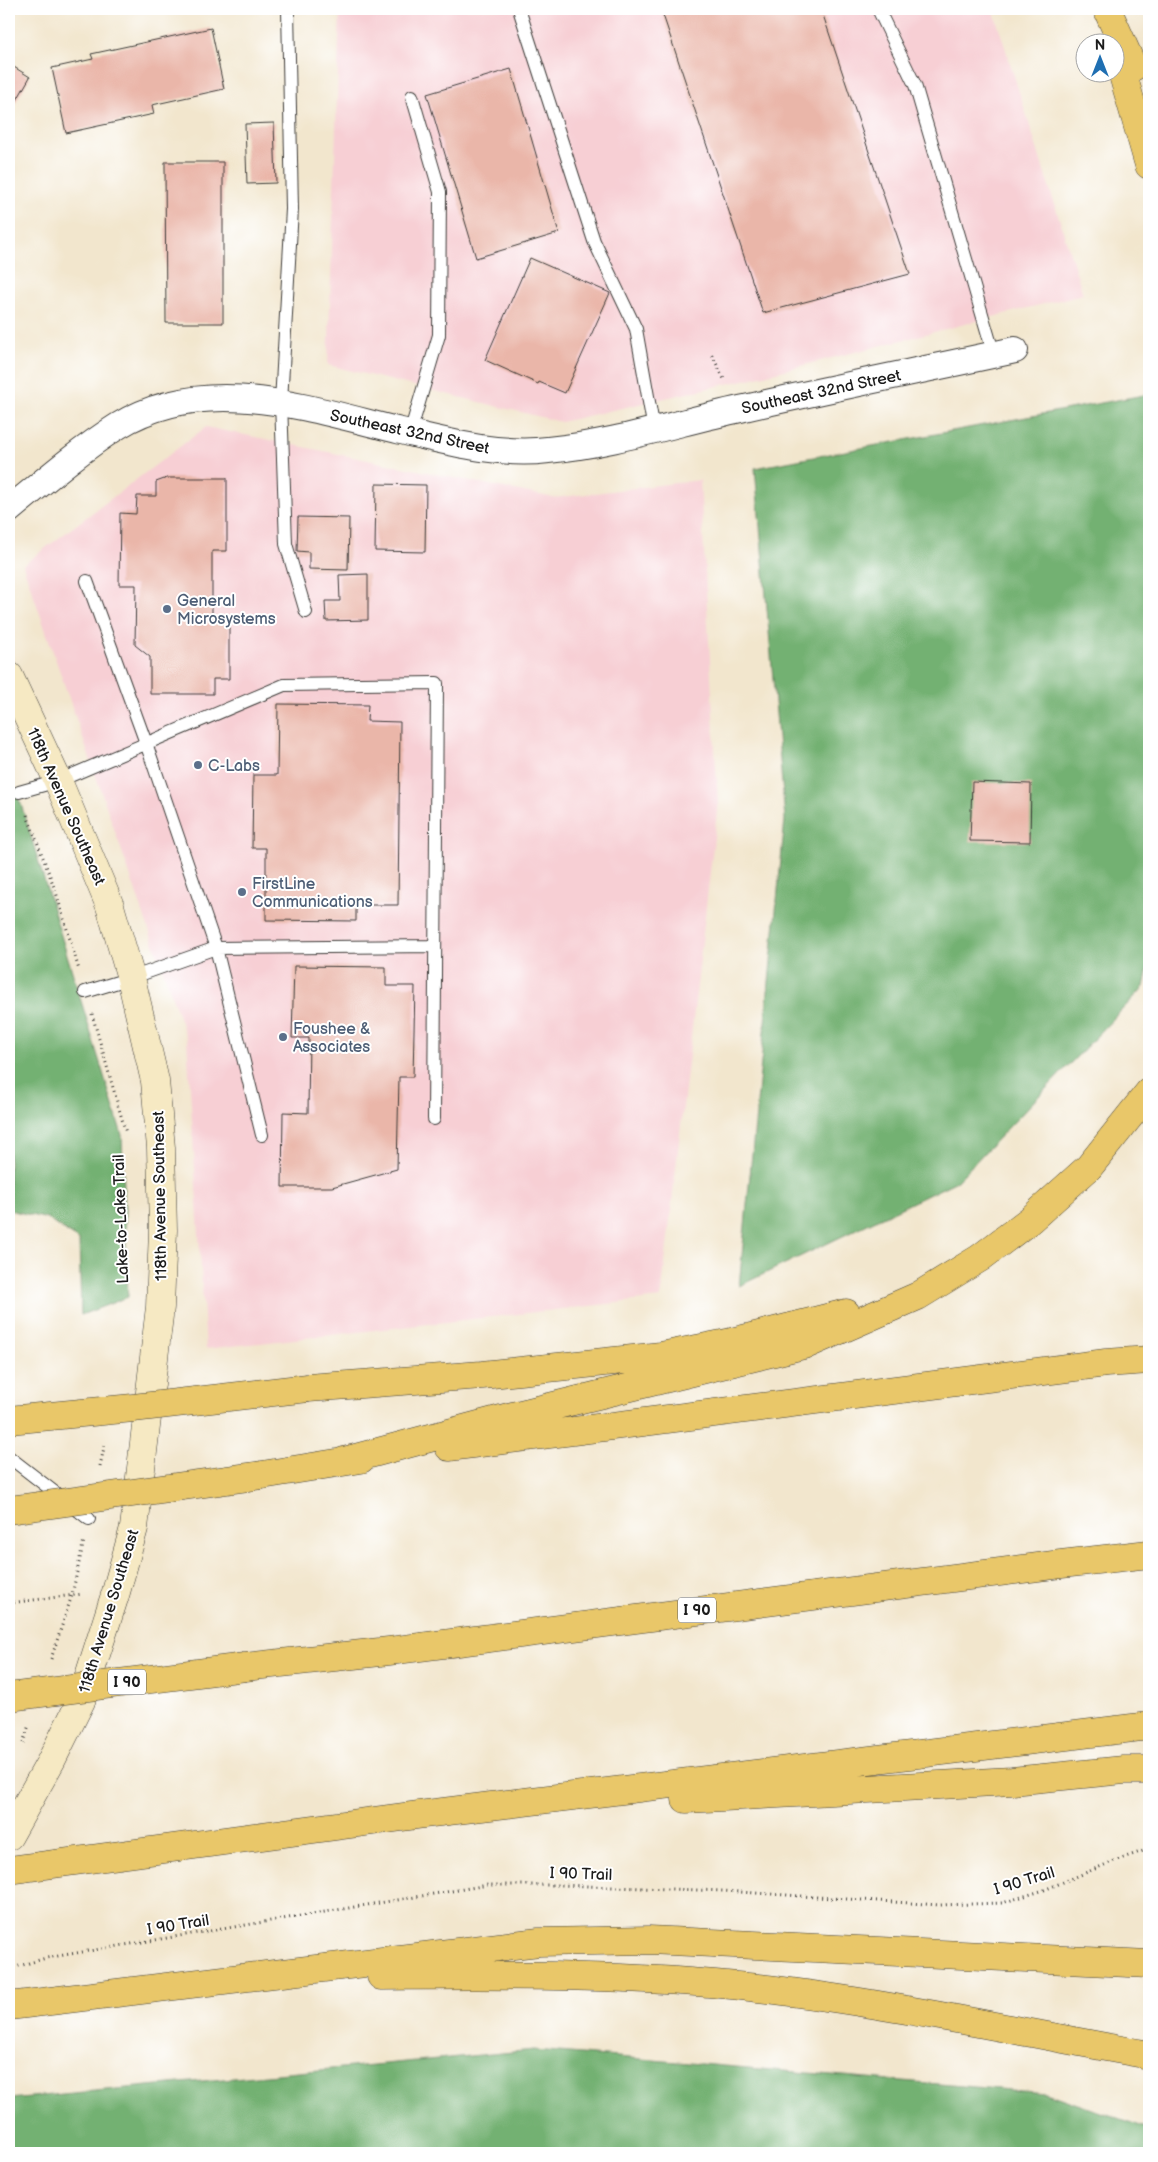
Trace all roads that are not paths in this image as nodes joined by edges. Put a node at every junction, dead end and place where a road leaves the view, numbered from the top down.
1 (288, 9) edge
2 (519, 9) edge
3 (878, 9) edge
4 (1103, 9) edge
5 (1108, 9) edge
6 (1110, 32) edge
7 (1125, 82) edge
8 (412, 96) dead end
9 (1149, 104) edge
10 (1149, 165) edge
11 (1004, 353) joint
12 (281, 402) junction
13 (654, 430) junction
14 (410, 433) junction
15 (9, 510) edge
16 (86, 582) dead end
17 (306, 612) dead end
18 (9, 676) edge
19 (146, 743) junction
20 (58, 781) junction
21 (19, 792) road end
22 (435, 946) junction
23 (216, 948) junction
24 (132, 978) junction
25 (85, 992) road end
26 (1149, 1092) edge
27 (434, 1119) dead end
28 (262, 1135) dead end
29 (918, 1296) junction
30 (1149, 1360) edge
31 (9, 1420) edge
32 (9, 1457) edge
33 (344, 1461) junction
34 (9, 1510) edge
35 (89, 1519) road end
36 (1149, 1554) edge
37 (9, 1697) edge
38 (1149, 1726) edge
39 (1149, 1770) edge
40 (425, 1814) junction
41 (9, 1836) edge
42 (9, 1870) edge
43 (1149, 1964) edge
44 (235, 1978) junction
45 (9, 2006) edge
46 (1149, 2055) edge

1 - 12 lane
2 - 13 lane
3 - 11 lane
4 - 6 highway
5 - 9 highway
7 - 10 highway
8 - 14 lane
11 - 13 street, Southeast 32nd Street
12 - 14 street, Southeast 32nd Street
12 - 15 street, Southeast 32nd Street
12 - 17 lane
13 - 14 street, Southeast 32nd Street
16 - 19 lane
18 - 20 street, 118th Avenue Southeast
19 - 20 lane
19 - 22 lane
19 - 23 lane
20 - 21 lane
20 - 24 street, 118th Avenue Southeast
22 - 23 lane
22 - 27 lane
23 - 24 lane
23 - 28 lane
24 - 25 lane
24 - 41 street, 118th Avenue Southeast
26 - 29 highway
29 - 31 highway, bridge
29 - 33 highway
30 - 33 highway
32 - 35 lane
33 - 34 highway, bridge
36 - 37 highway, I 90, bridge
38 - 40 highway
39 - 40 highway
40 - 42 highway
43 - 44 highway
44 - 45 highway
44 - 46 highway

